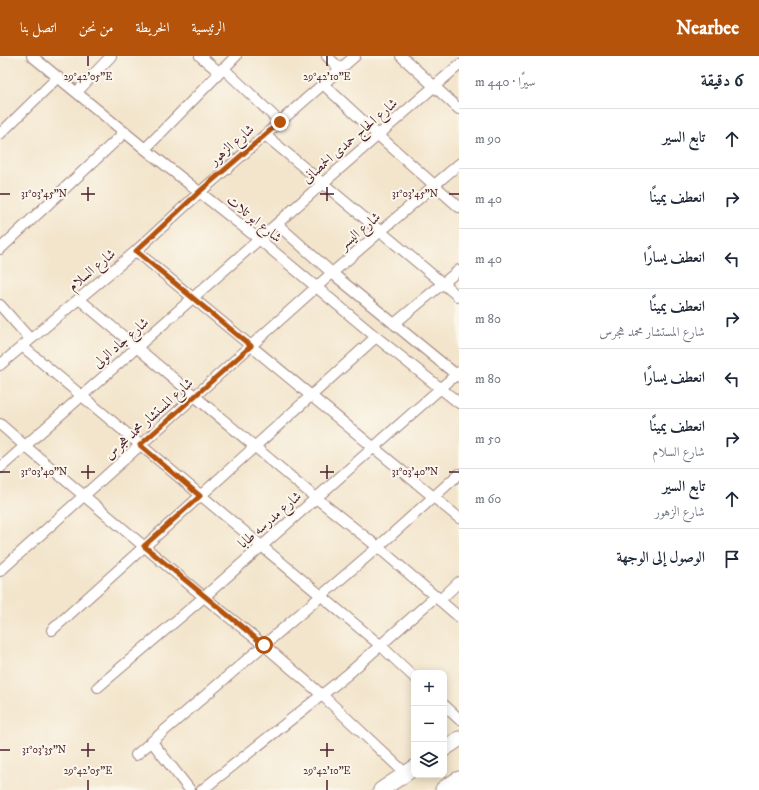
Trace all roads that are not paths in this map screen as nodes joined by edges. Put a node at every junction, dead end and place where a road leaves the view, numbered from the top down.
1 (32, 56) edge
2 (111, 56) edge
3 (200, 56) edge
4 (236, 56) edge
5 (326, 56) edge
6 (355, 56) edge
7 (401, 56) edge
8 (459, 65) edge
9 (221, 70) junction
10 (340, 70) junction
11 (58, 77) junction
12 (323, 84) junction
13 (434, 86) junction
14 (77, 92) junction
15 (459, 109) edge
16 (280, 122) junction
17 (125, 132) junction
18 (0, 134) edge
19 (265, 135) junction
20 (378, 135) junction
21 (145, 149) junction
22 (459, 164) edge
23 (323, 183) junction
24 (435, 186) junction
25 (199, 192) junction
26 (459, 207) edge
27 (277, 224) junction
28 (381, 232) junction
29 (260, 240) junction
30 (0, 249) edge
31 (136, 251) junction
32 (459, 270) edge
33 (332, 273) junction
34 (443, 284) junction
35 (316, 288) junction
36 (459, 297) edge
37 (193, 298) junction
38 (79, 299) junction
39 (0, 305) edge
40 (394, 324) junction
41 (376, 337) junction
42 (30, 339) junction
43 (22, 346) junction
44 (251, 346) junction
45 (137, 348) junction
46 (0, 365) edge
47 (458, 374) edge
48 (440, 388) junction
49 (82, 396) junction
50 (195, 396) junction
51 (311, 396) junction
52 (459, 403) edge
53 (0, 424) edge
54 (140, 445) junction
55 (25, 446) junction
56 (255, 446) junction
57 (373, 448) junction
58 (0, 468) edge
59 (459, 474) edge
60 (84, 496) junction
61 (200, 496) junction
62 (434, 497) junction
63 (316, 498) junction
64 (459, 518) edge
65 (144, 546) junction
66 (262, 546) junction
67 (378, 547) junction
68 (0, 571) edge
69 (459, 582) edge
70 (321, 595) junction
71 (204, 597) junction
72 (438, 598) junction
73 (459, 617) edge
74 (52, 630) dead end
75 (264, 645) junction
76 (380, 645) junction
77 (411, 674) edge
78 (98, 688) dead end
79 (322, 696) junction
80 (445, 706) edge
81 (459, 719) edge
82 (459, 739) edge
83 (152, 742) junction
84 (447, 747) edge
85 (136, 755) dead end
86 (410, 771) edge
87 (459, 781) edge
88 (190, 790) edge
89 (202, 790) edge
90 (381, 790) edge
91 (445, 790) edge

1 - 11 street, شارع ابو تلات
2 - 14 street
3 - 9 street
4 - 9 street
5 - 10 street
6 - 10 street, شارع الزهور
7 - 13 street
8 - 13 street, شارع الحاج حمدى الحمصانى
9 - 16 street
9 - 21 street
10 - 12 street, شارع الزهور
11 - 14 street, شارع ابو تلات
11 - 18 street
12 - 16 street, شارع الزهور
12 - 20 street
13 - 15 street
13 - 20 street, شارع الحاج حمدى الحمصانى
14 - 17 street, شارع ابو تلات
16 - 19 street, شارع الزهور
17 - 21 street, شارع ابو تلات
17 - 30 street
19 - 23 street
19 - 25 street, شارع الزهور
20 - 23 street, شارع الحاج حمدى الحمصانى
20 - 24 street
21 - 25 street, شارع ابو تلات
22 - 24 street, شارع اليسر
23 - 27 street, شارع الحاج حمدى الحمصانى
23 - 28 street
24 - 26 street
24 - 28 street, شارع اليسر
25 - 29 street, شارع ابو تلات
25 - 31 street, شارع السلام
27 - 29 street, شارع الحاج حمدى الحمصانى
27 - 33 street, شارع ابو تلات
28 - 33 street, شارع اليسر
28 - 34 street
29 - 35 street, شارع ابو تلات
29 - 37 street, شارع جاد الولى
31 - 37 street
31 - 38 street, شارع السلام
32 - 34 street
33 - 35 street, شارع اليسر
33 - 40 street, شارع ابو تلات
34 - 36 street
34 - 40 street
35 - 41 street, شارع ابو تلات
35 - 44 street, شارع المستشار محمد هجرس
37 - 44 street
37 - 45 street, شارع جاد الولى
38 - 42 street, شارع السلام
38 - 45 street
39 - 42 street
40 - 47 street, شارع ابو تلات
41 - 48 street, شارع ابو تلات
41 - 51 street
42 - 43 street, شارع السلام
43 - 46 street, شارع السلام
43 - 49 street
44 - 50 street, شارع المستشار محمد هجرس
44 - 51 street
45 - 49 street, شارع جاد الولى
45 - 50 street
47 - 48 street, شارع مدرسه طابا
48 - 52 street, شارع ابو تلات
48 - 57 street, شارع مدرسه طابا
49 - 54 street
49 - 55 street, شارع جاد الولى
50 - 54 street, شارع المستشار محمد هجرس
50 - 56 street
51 - 56 street
51 - 57 street
53 - 55 street
54 - 60 street, شارع المستشار محمد هجرس
54 - 61 street
55 - 58 street, شارع جاد الولى
55 - 60 street
56 - 61 street
56 - 63 street
57 - 62 street
57 - 63 street, شارع مدرسه طابا
59 - 62 street
60 - 65 street
60 - 68 street, شارع المستشار محمد هجرس
61 - 65 street
61 - 66 street
62 - 64 street
62 - 67 street
63 - 66 street, شارع مدرسه طابا
63 - 67 street
65 - 71 street
65 - 74 street
66 - 70 street
66 - 71 street, شارع مدرسه طابا
67 - 70 street
67 - 72 street
69 - 72 street
70 - 75 street
70 - 76 street
71 - 75 street
71 - 78 street, شارع مدرسه طابا
72 - 73 street
72 - 76 street
75 - 79 street
75 - 83 street
76 - 77 street
76 - 79 street
79 - 86 street
79 - 89 street
80 - 81 street
82 - 84 street
83 - 85 street
83 - 88 street
86 - 90 street
87 - 91 highway

